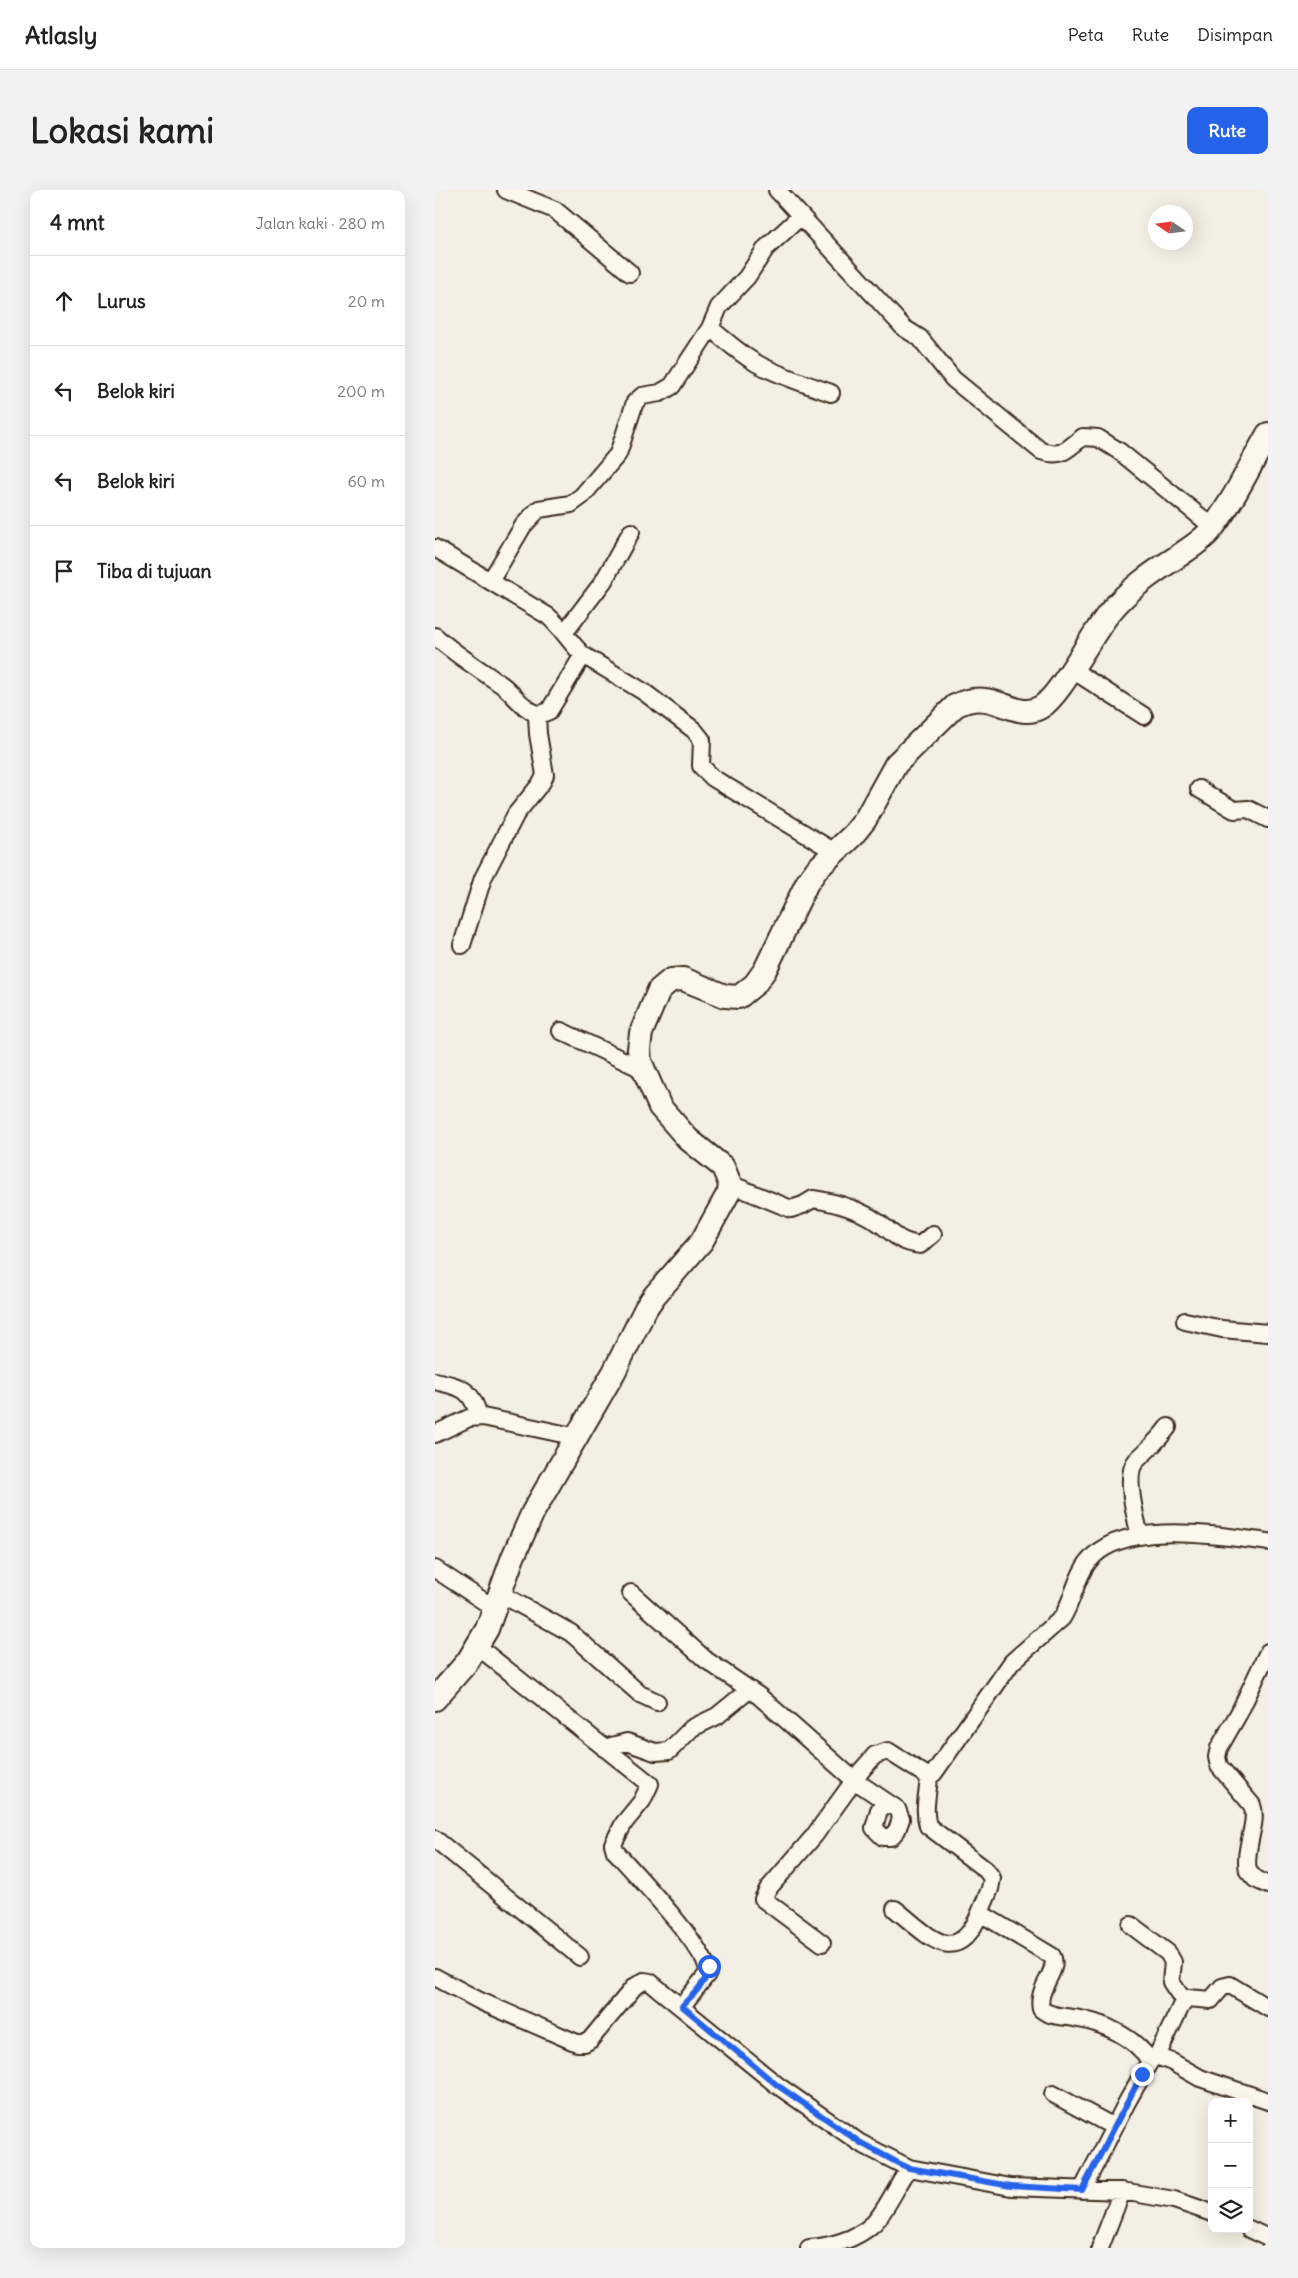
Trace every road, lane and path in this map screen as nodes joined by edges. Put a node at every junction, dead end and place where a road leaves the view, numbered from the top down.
1 (506, 190) edge
2 (777, 190) edge
3 (801, 216) junction
4 (630, 273) dead end
5 (710, 328) junction
6 (831, 393) dead end
7 (1268, 434) edge
8 (1213, 527) junction
9 (631, 532) dead end
10 (435, 548) edge
11 (491, 580) junction
12 (565, 632) junction
13 (435, 636) edge
14 (583, 655) junction
15 (1071, 669) junction
16 (537, 714) junction
17 (1144, 716) dead end
18 (1199, 789) dead end
19 (1268, 819) edge
20 (835, 852) junction
21 (463, 945) dead end
22 (561, 1031) dead end
23 (644, 1070) junction
24 (730, 1184) junction
25 (933, 1234) dead end
26 (1185, 1321) dead end
27 (1268, 1333) edge
28 (435, 1381) edge
29 (479, 1417) junction
30 (1168, 1427) dead end
31 (435, 1434) edge
32 (577, 1437) junction
33 (1140, 1536) junction
34 (1268, 1542) edge
35 (435, 1569) edge
36 (631, 1593) dead end
37 (497, 1600) junction
38 (477, 1646) junction
39 (1268, 1652) edge
40 (749, 1690) junction
41 (435, 1699) edge
42 (657, 1702) dead end
43 (604, 1748) junction
44 (929, 1777) junction
45 (854, 1780) junction
46 (887, 1804) dead end
47 (435, 1839) edge
48 (1268, 1885) edge
49 (895, 1909) dead end
50 (980, 1913) junction
51 (1131, 1925) dead end
52 (822, 1943) dead end
53 (580, 1956) dead end
54 (435, 1977) edge
55 (1184, 2002) junction
56 (682, 2006) junction
57 (1268, 2008) edge
58 (1154, 2059) junction
59 (1053, 2094) dead end
60 (1268, 2101) edge
61 (1114, 2127) junction
62 (909, 2168) junction
63 (1082, 2190) junction
64 (1122, 2191) junction
65 (1208, 2212) edge
66 (1253, 2231) edge
67 (1268, 2238) edge
68 (809, 2248) edge
69 (1100, 2248) edge

1 - 4 street
2 - 3 street
3 - 5 street
3 - 8 street
5 - 6 street
5 - 11 street
7 - 8 street
8 - 15 street
9 - 12 street
10 - 11 street
11 - 12 street
12 - 14 street
13 - 16 street
14 - 16 street
14 - 20 street
15 - 17 street
15 - 20 street
16 - 21 street
18 - 19 street
20 - 23 street
22 - 23 street
23 - 24 street
24 - 25 street
24 - 32 street
26 - 27 street
28 - 29 street
29 - 31 street
29 - 32 street
30 - 33 street
32 - 37 street
33 - 34 street
33 - 44 street
35 - 37 street
36 - 40 street
37 - 38 street
37 - 42 street
38 - 41 street
38 - 43 street
39 - 48 street
40 - 43 street
40 - 45 street
43 - 56 street
44 - 45 street
44 - 50 street
45 - 46 street
45 - 52 street
47 - 53 street
49 - 50 street
50 - 58 street
51 - 55 street
54 - 56 street
55 - 57 street
55 - 58 street
56 - 62 street
58 - 60 street
58 - 61 street
59 - 61 street
61 - 63 street
62 - 63 street
62 - 68 street
63 - 64 street
64 - 65 street
64 - 69 street
66 - 67 street

